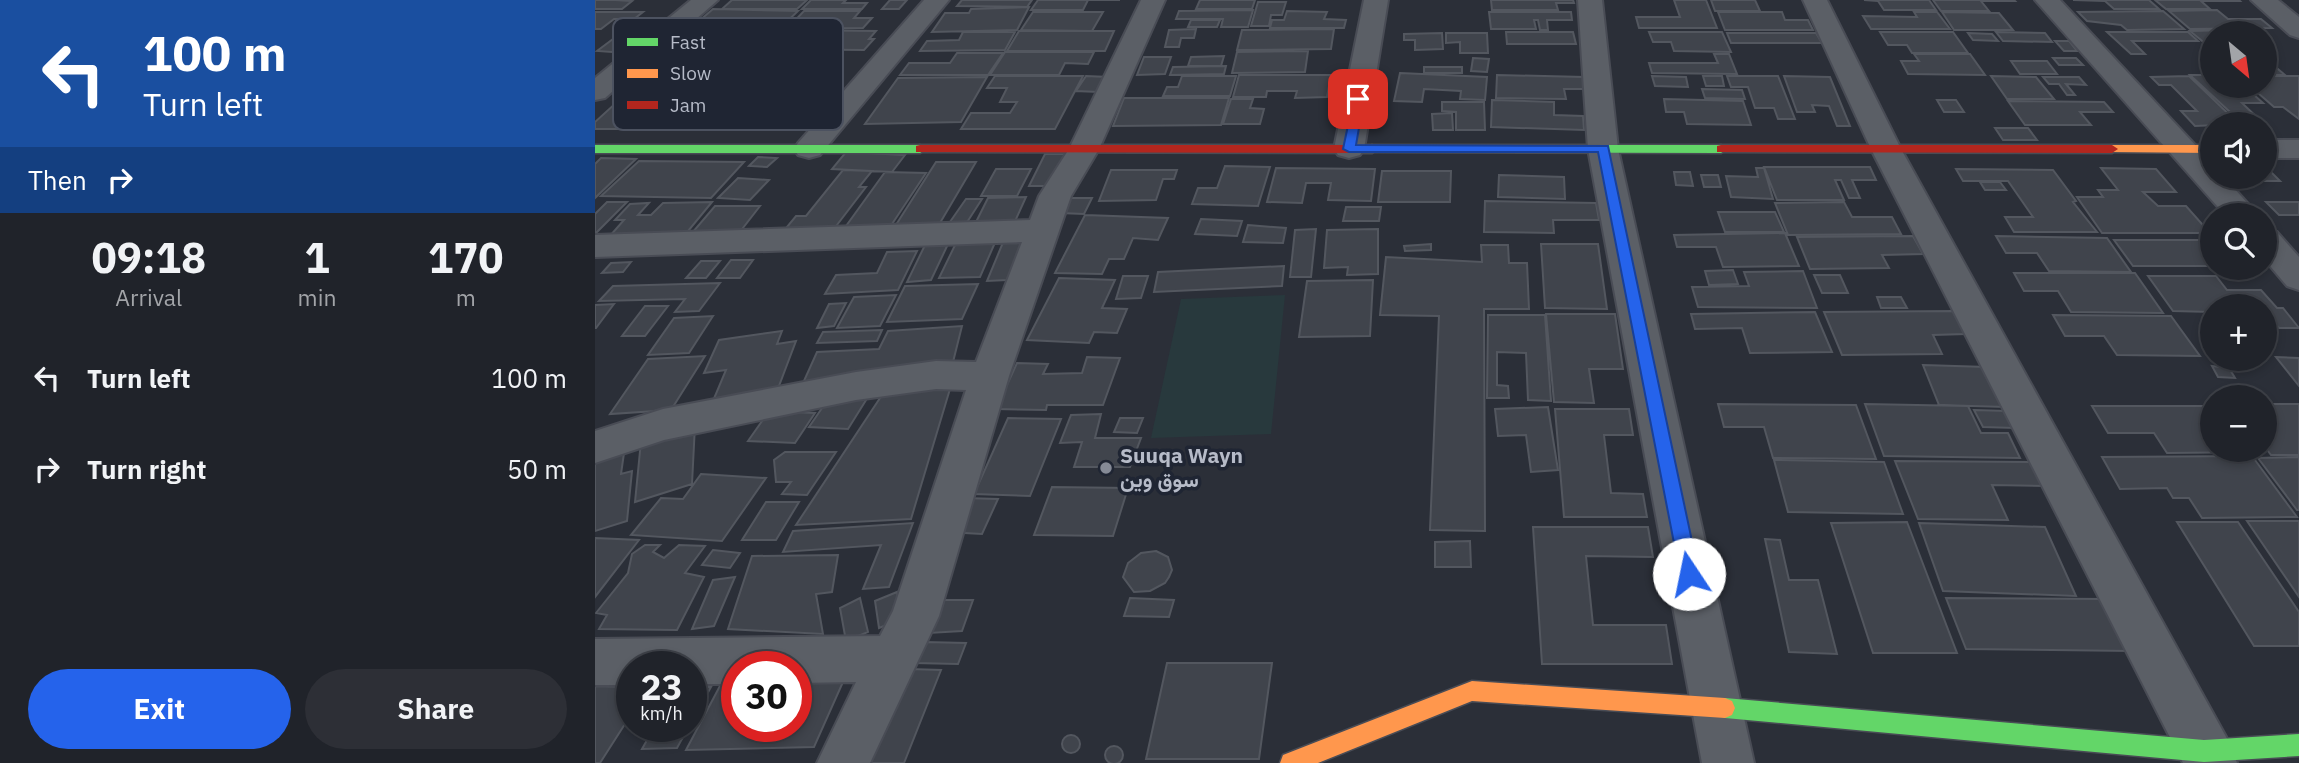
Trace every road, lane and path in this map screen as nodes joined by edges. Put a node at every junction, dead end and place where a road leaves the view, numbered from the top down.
1 (706, 0) edge
2 (937, 0) edge
3 (1153, 0) edge
4 (1376, 0) edge
5 (1590, 0) edge
6 (1815, 0) edge
7 (2047, 0) edge
8 (2263, 0) edge
9 (684, 18) edge
10 (2299, 30) edge
11 (613, 77) edge
12 (595, 92) edge
13 (843, 108) edge
14 (825, 130) edge
15 (595, 149) edge
16 (809, 149) junction
17 (1084, 149) junction
18 (1349, 149) junction
19 (1603, 149) junction
20 (1887, 149) junction
21 (2182, 149) junction
22 (2200, 149) edge
23 (2277, 149) edge
24 (2299, 149) edge
25 (2231, 203) edge
26 (1042, 230) junction
27 (595, 246) edge
28 (2277, 253) edge
29 (2299, 278) edge
30 (990, 376) junction
31 (595, 447) edge
32 (895, 659) junction
33 (595, 662) edge
34 (1716, 707) junction
35 (2299, 745) edge
36 (2207, 757) edge
37 (843, 763) edge
38 (1291, 763) edge
39 (1728, 763) edge

1 - 9 street
2 - 13 street
3 - 17 street
4 - 18 street
5 - 19 street
6 - 20 street
7 - 21 street
8 - 10 street
11 - 12 street
14 - 16 street
15 - 16 street
16 - 17 street
17 - 18 street
17 - 26 street
18 - 19 street
19 - 20 street
19 - 34 street
20 - 21 street
20 - 36 street
21 - 22 street
21 - 25 street
23 - 24 street
26 - 27 street
26 - 30 street
28 - 29 street
30 - 31 street
30 - 32 street
32 - 33 street
32 - 37 street
34 - 36 street
34 - 38 street
34 - 39 street
35 - 36 street

